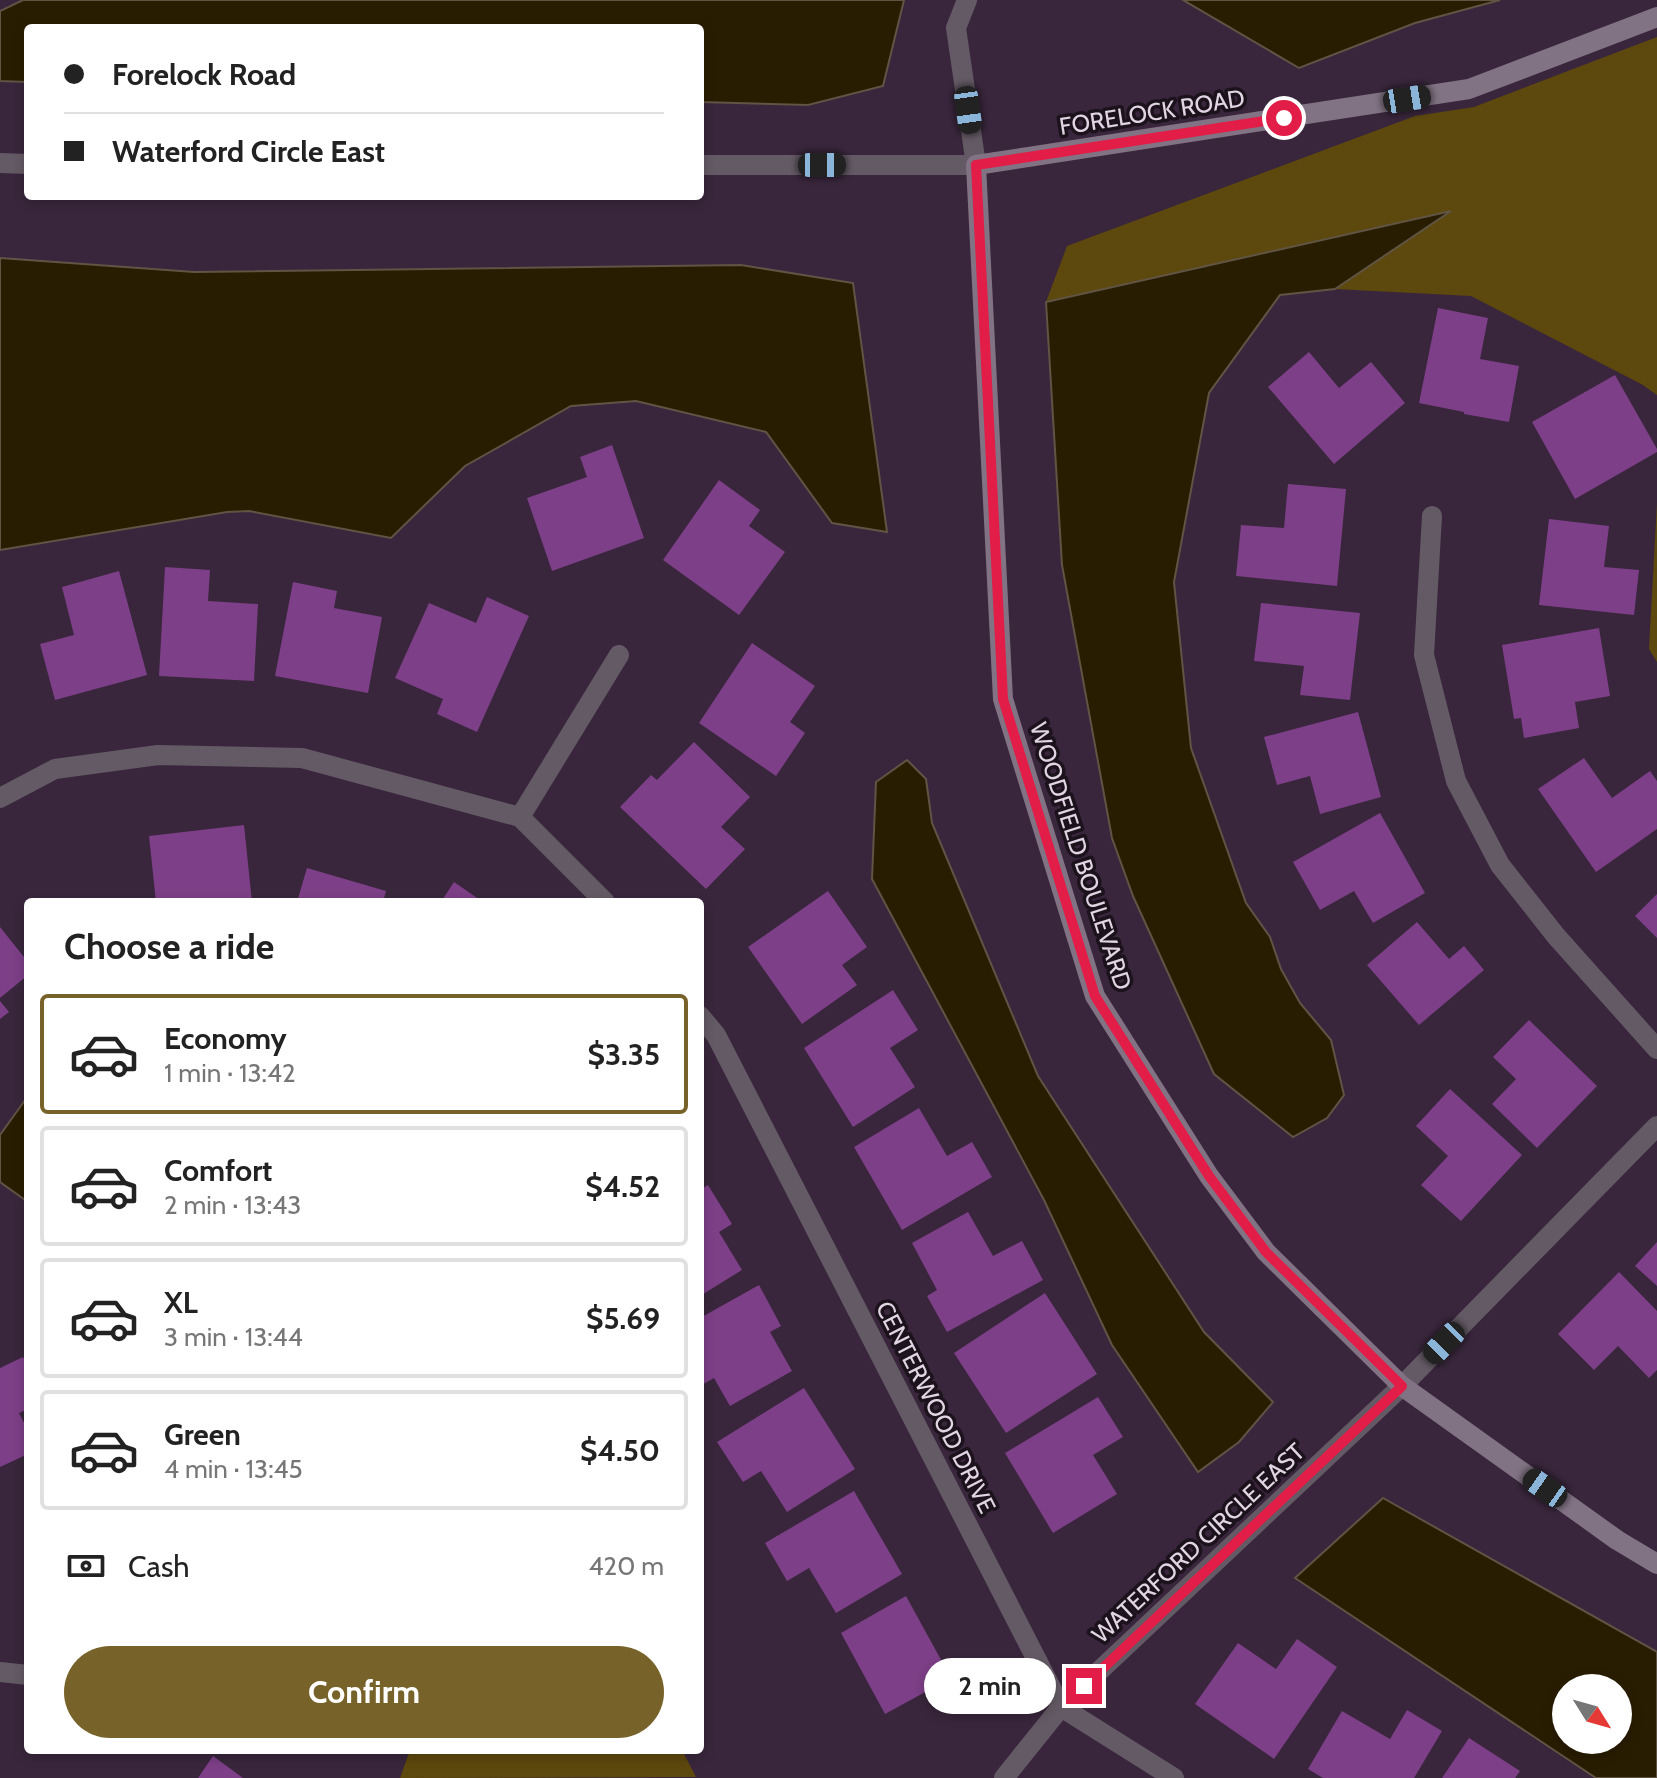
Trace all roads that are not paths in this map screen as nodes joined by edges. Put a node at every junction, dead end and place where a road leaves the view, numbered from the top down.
1 (967, 0) edge
2 (1657, 17) edge
3 (0, 163) edge
4 (24, 164) edge
5 (704, 165) edge
6 (976, 165) junction
7 (1432, 516) dead end
8 (619, 655) dead end
9 (0, 798) edge
10 (520, 817) junction
11 (601, 898) edge
12 (704, 1021) edge
13 (1657, 1049) edge
14 (1657, 1126) edge
15 (1402, 1386) junction
16 (1657, 1564) edge
17 (0, 1672) edge
18 (24, 1675) edge
19 (1061, 1707) junction
20 (1004, 1778) edge
21 (1174, 1778) edge

1 - 6 street
2 - 6 street, FORELOCK ROAD
3 - 4 street
5 - 6 street
6 - 15 street, WOODFIELD BOULEVARD
7 - 13 street
8 - 10 street
9 - 10 street
10 - 11 street
12 - 19 street, CENTERWOOD DRIVE
14 - 15 street, WATERFORD CIRCLE EAST
15 - 16 street, WOODFIELD BOULEVARD
15 - 19 street, WATERFORD CIRCLE EAST
17 - 18 street
19 - 20 street, WATERFORD CIRCLE EAST
19 - 21 street

